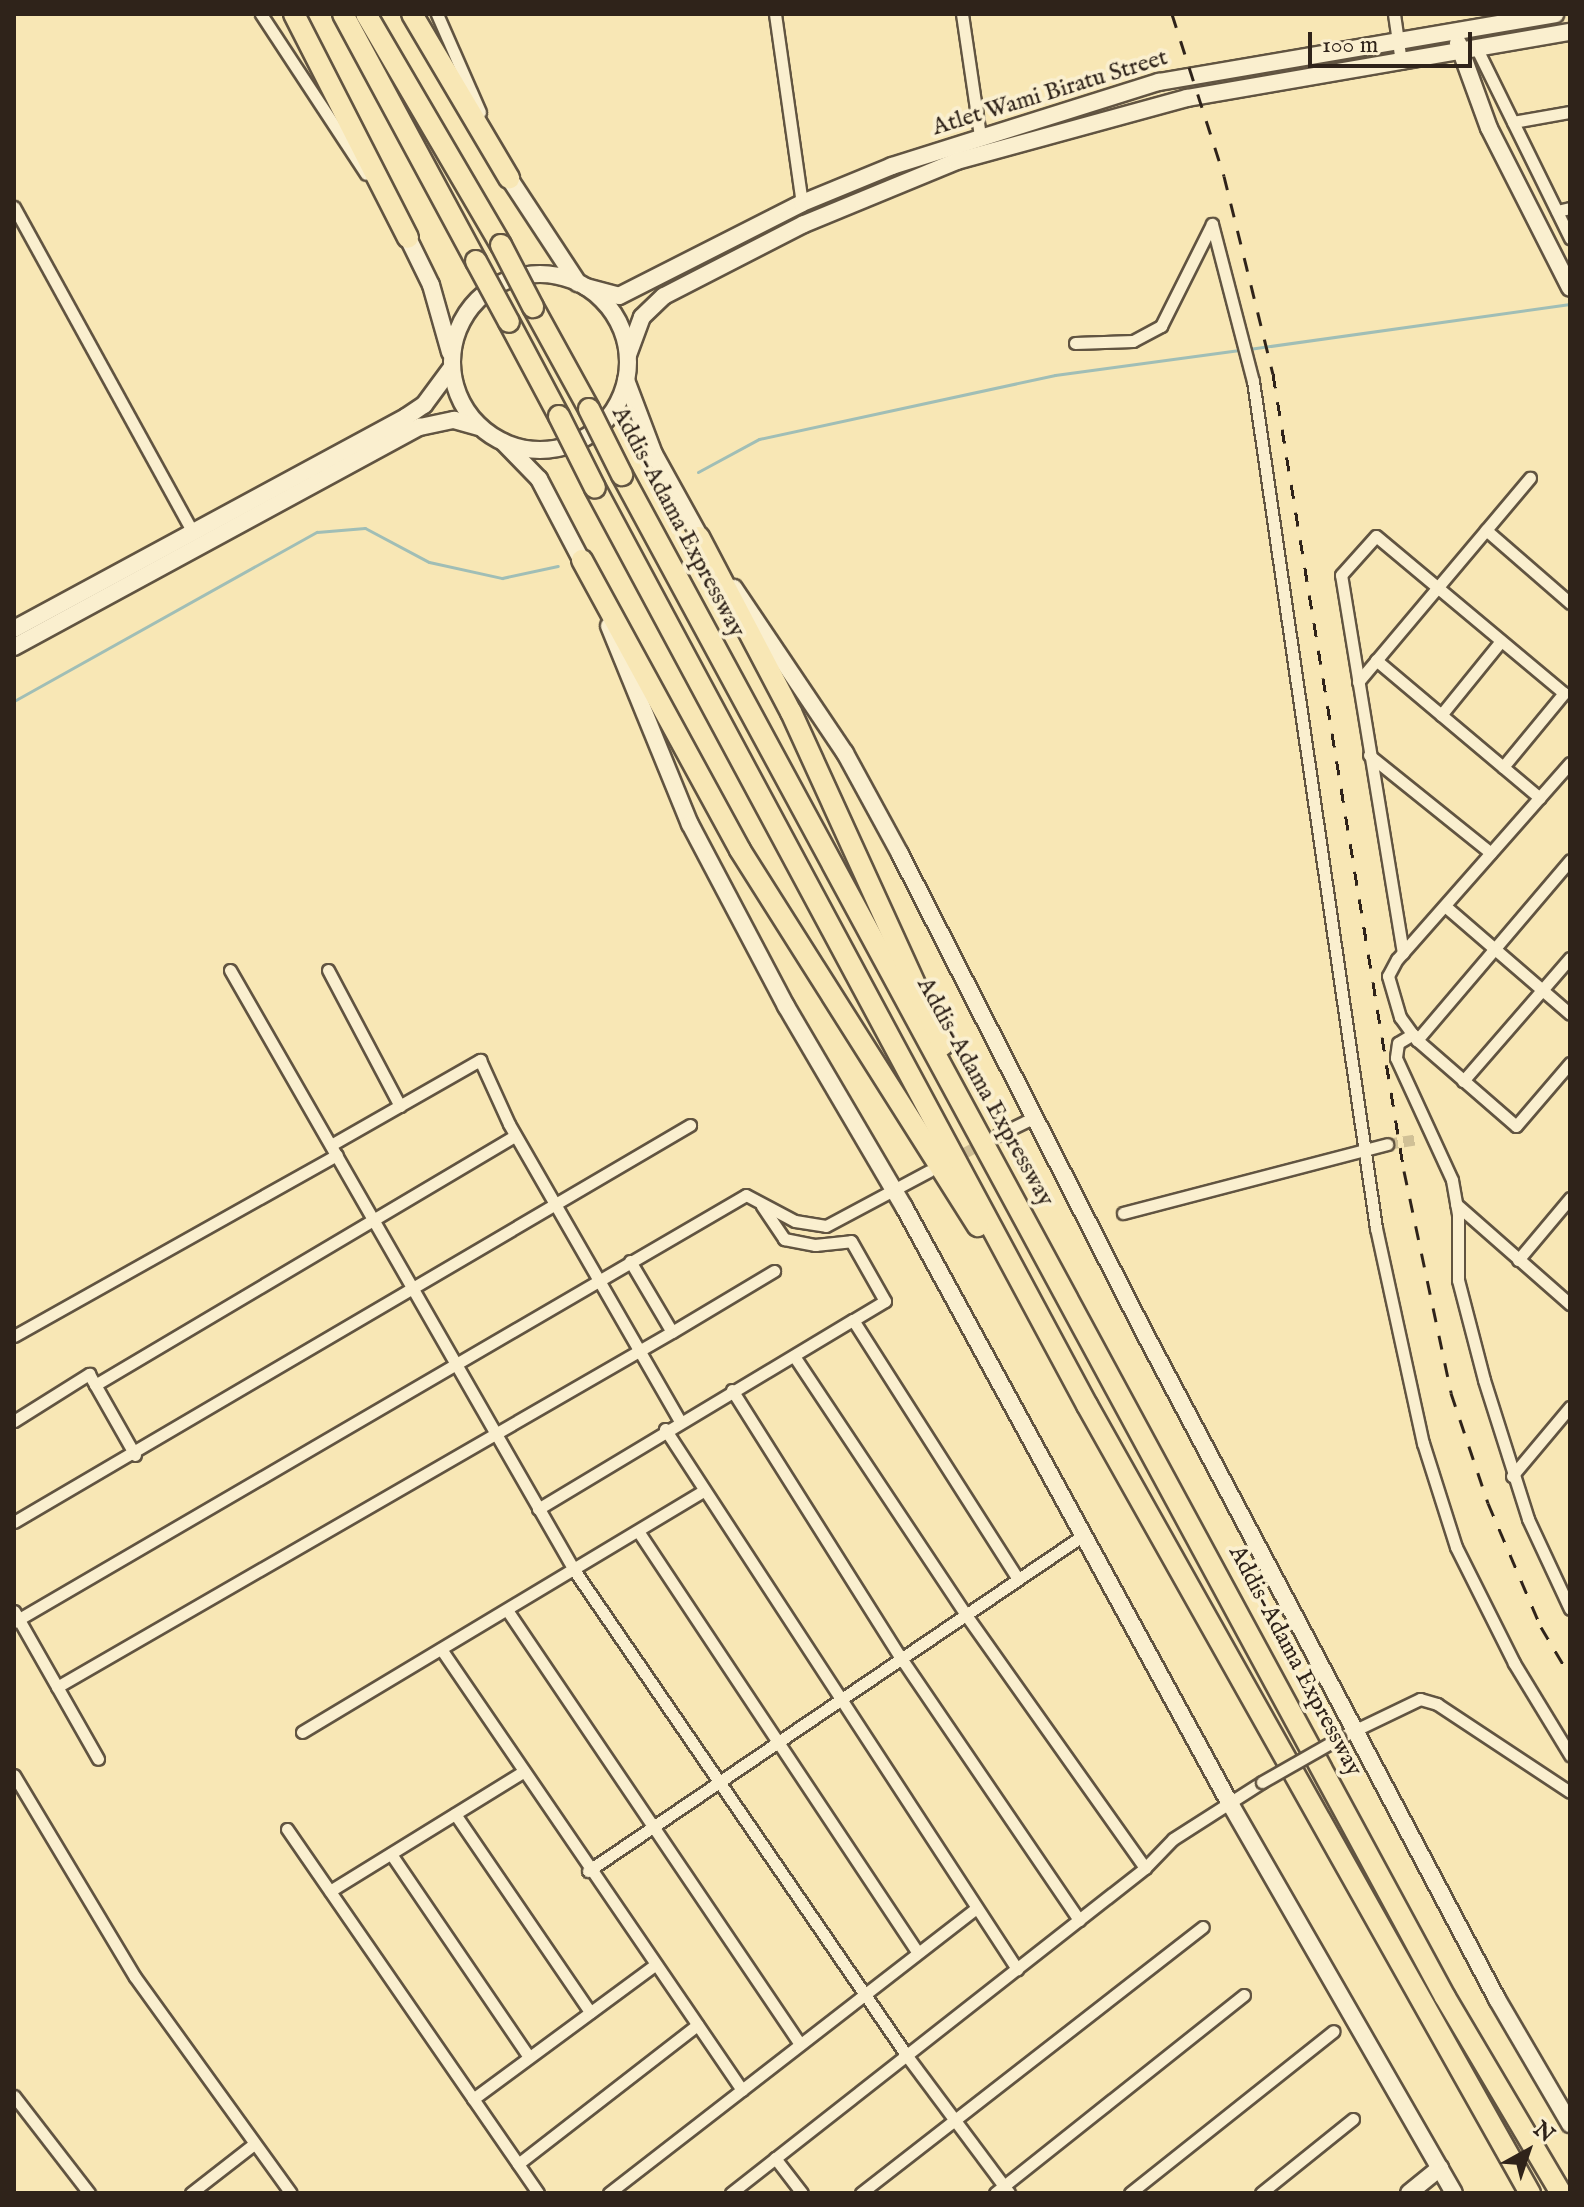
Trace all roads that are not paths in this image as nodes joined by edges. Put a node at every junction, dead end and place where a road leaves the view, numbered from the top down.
1 (261, 14) edge
2 (294, 14) edge
3 (343, 14) edge
4 (366, 14) edge
5 (412, 14) edge
6 (437, 14) edge
7 (775, 14) edge
8 (962, 14) edge
9 (1394, 14) edge
10 (1555, 14) edge
11 (1454, 31) junction
12 (1570, 32) edge
13 (1398, 40) junction
14 (1469, 50) junction
15 (1401, 62) junction
16 (1570, 112) edge
17 (1513, 122) junction
18 (980, 136) junction
19 (509, 178) junction
20 (862, 179) junction
21 (867, 198) junction
22 (802, 203) junction
23 (14, 207) edge
24 (1570, 208) edge
25 (1557, 211) junction
26 (408, 238) junction
27 (1570, 238) edge
28 (718, 258) junction
29 (1568, 284) edge
30 (582, 285) junction
31 (1075, 343) dead end
32 (628, 355) junction
33 (452, 364) junction
34 (626, 380) junction
35 (484, 430) junction
36 (503, 442) junction
37 (1530, 478) dead end
38 (1486, 530) junction
39 (193, 532) junction
40 (699, 537) junction
41 (582, 560) junction
42 (1437, 587) junction
43 (1570, 603) edge
44 (14, 629) edge
45 (1501, 641) junction
46 (14, 647) edge
47 (1376, 660) junction
48 (1358, 682) junction
49 (1441, 715) junction
50 (1369, 755) junction
51 (1570, 763) edge
52 (1503, 767) junction
53 (1540, 798) junction
54 (1491, 853) junction
55 (1570, 860) edge
56 (1445, 906) junction
57 (1493, 948) junction
58 (1403, 953) junction
59 (1570, 958) edge
60 (230, 970) dead end
61 (328, 970) dead end
62 (1542, 992) junction
63 (1570, 1014) edge
64 (1415, 1037) junction
65 (1570, 1063) edge
66 (1463, 1081) junction
67 (400, 1106) junction
68 (1033, 1118) junction
69 (690, 1125) dead end
70 (998, 1135) tunnel mouth
71 (515, 1136) junction
72 (1431, 1137) junction
73 (1418, 1139) tunnel mouth
74 (1387, 1144) tunnel mouth
75 (1365, 1147) junction
76 (334, 1150) junction
77 (996, 1166) junction
78 (929, 1171) dead end
79 (894, 1190) junction
80 (1570, 1198) edge
81 (759, 1202) junction
82 (1454, 1202) junction
83 (555, 1204) junction
84 (1123, 1213) dead end
85 (373, 1217) junction
86 (1518, 1260) junction
87 (630, 1261) junction
88 (774, 1271) dead end
89 (598, 1280) junction
90 (414, 1287) junction
91 (1570, 1304) edge
92 (853, 1320) junction
93 (672, 1332) junction
94 (1049, 1335) junction
95 (14, 1336) edge
96 (639, 1351) junction
97 (794, 1356) junction
98 (454, 1363) junction
99 (95, 1385) junction
100 (732, 1390) junction
101 (1570, 1407) edge
102 (14, 1421) edge
103 (680, 1421) junction
104 (665, 1429) junction
105 (495, 1437) junction
106 (135, 1455) junction
107 (1512, 1476) junction
108 (704, 1490) junction
109 (538, 1509) junction
110 (14, 1522) edge
111 (638, 1531) junction
112 (1085, 1534) junction
113 (574, 1570) junction
114 (1018, 1579) junction
115 (1570, 1607) edge
116 (507, 1610) junction
117 (966, 1615) junction
118 (16, 1618) edge
119 (441, 1649) junction
120 (901, 1658) junction
121 (57, 1687) junction
122 (841, 1699) junction
123 (1354, 1729) junction
124 (302, 1732) dead end
125 (776, 1743) junction
126 (1570, 1755) edge
127 (98, 1759) dead end
128 (523, 1772) junction
129 (14, 1775) edge
130 (717, 1783) junction
131 (1570, 1792) edge
132 (1228, 1800) junction
133 (455, 1814) junction
134 (653, 1827) junction
135 (287, 1829) dead end
136 (391, 1854) junction
137 (1145, 1868) junction
138 (588, 1871) junction
139 (330, 1891) junction
140 (977, 1908) junction
141 (1079, 1920) junction
142 (1203, 1927) dead end
143 (918, 1953) junction
144 (655, 1965) junction
145 (1017, 1969) junction
146 (864, 1994) junction
147 (1244, 1995) dead end
148 (590, 2012) junction
149 (697, 2025) junction
150 (1334, 2031) dead end
151 (800, 2044) junction
152 (907, 2056) junction
153 (529, 2057) junction
154 (742, 2090) junction
155 (14, 2096) edge
156 (473, 2099) junction
157 (1353, 2119) dead end
158 (954, 2120) junction
159 (1570, 2124) edge
160 (254, 2144) junction
161 (775, 2158) junction
162 (518, 2164) junction
163 (1440, 2168) junction
164 (1002, 2191) edge
165 (1448, 2191) edge
166 (89, 2193) edge
167 (191, 2193) edge
168 (291, 2193) edge
169 (538, 2193) edge
170 (609, 2193) edge
171 (731, 2193) edge
172 (802, 2193) edge
173 (861, 2193) edge
174 (1130, 2193) edge
175 (1261, 2193) edge
176 (1409, 2193) edge
177 (1530, 2193) edge
178 (1561, 2193) edge

1 - 26 street
2 - 26 highway
3 - 94 highway, bridge
4 - 77 highway, Addis-Adama Expressway, bridge
5 - 19 highway
6 - 19 street
7 - 22 street
8 - 18 street
9 - 13 street
10 - 11 main road, Atlet Wami Biratu Street
11 - 13 main road, Atlet Wami Biratu Street
11 - 14 main road
12 - 14 main road
13 - 15 street
13 - 18 main road, Atlet Wami Biratu Street
14 - 15 main road
14 - 17 street
14 - 29 main road
15 - 21 main road
16 - 17 street
17 - 25 street
18 - 20 main road, Atlet Wami Biratu Street
19 - 30 main road
20 - 21 main road
20 - 22 main road, Atlet Wami Biratu Street
21 - 28 main road
22 - 28 main road, Atlet Wami Biratu Street
23 - 39 street
24 - 25 street
25 - 27 street
26 - 33 main road
28 - 30 main road, Atlet Wami Biratu Street
28 - 32 main road
30 - 32 main road
30 - 33 main road
31 - 75 street
32 - 34 main road
33 - 35 main road
33 - 39 main road
34 - 36 main road
34 - 40 main road
35 - 36 main road
35 - 46 main road
36 - 41 main road
37 - 38 street
38 - 42 street
38 - 43 street
39 - 44 main road
40 - 68 main road
40 - 77 highway
41 - 79 main road
41 - 94 highway
42 - 45 street
42 - 47 street
42 - 48 street
45 - 49 street
45 - 52 street
47 - 48 street
47 - 49 street
48 - 50 street
49 - 52 street
50 - 54 street
50 - 58 street
51 - 53 street
52 - 53 street
53 - 54 street
54 - 56 street
55 - 57 street
56 - 57 street
56 - 58 street
57 - 62 street
57 - 64 street
58 - 64 street
59 - 62 street
60 - 76 street
61 - 67 street
62 - 63 street
62 - 66 street
64 - 66 street
64 - 72 street
65 - 66 street
67 - 71 street
67 - 76 street
68 - 70 street
68 - 123 main road
69 - 83 street
71 - 83 street
71 - 85 street
72 - 73 street
72 - 82 street
74 - 75 street
75 - 84 street
75 - 126 street
76 - 85 street
76 - 95 street
77 - 178 highway, Addis-Adama Expressway
78 - 79 street
79 - 81 street
79 - 112 main road
80 - 86 street
81 - 87 street
81 - 92 street
82 - 86 street
82 - 107 street
83 - 89 street
83 - 90 street
85 - 90 street
85 - 99 street
86 - 91 street
87 - 89 street
87 - 93 street
88 - 93 street
89 - 96 street
89 - 98 street
90 - 98 street
90 - 106 street
92 - 97 street
92 - 114 street
93 - 96 street
94 - 177 highway
96 - 103 street
96 - 105 street
97 - 100 street
97 - 117 street
98 - 105 street
98 - 118 street
99 - 102 street
99 - 106 street
100 - 103 street
100 - 120 street
101 - 107 street
103 - 104 street
104 - 108 street
104 - 109 street
105 - 109 street
105 - 121 street
106 - 110 street
107 - 115 street
108 - 111 street
108 - 122 street
109 - 113 street
111 - 113 street
111 - 125 street
112 - 114 street
112 - 132 main road
113 - 116 street
113 - 130 street
114 - 117 street
116 - 119 street
116 - 134 street
117 - 120 street
117 - 137 street
118 - 121 street
119 - 124 street
119 - 128 street
120 - 122 street
120 - 141 street
121 - 127 street
122 - 125 street
122 - 140 street
123 - 131 street
123 - 132 street, bridge
123 - 159 main road
125 - 130 street
125 - 143 street
128 - 133 street
128 - 138 street
129 - 160 street
130 - 134 street
130 - 146 street
132 - 137 street
132 - 163 main road
133 - 136 street
133 - 148 street
134 - 138 street
134 - 151 street
135 - 139 street
136 - 139 street
136 - 153 street
137 - 141 street
138 - 144 street
139 - 156 street
140 - 143 street
140 - 145 street
141 - 145 street
142 - 158 street
143 - 146 street
144 - 148 street
144 - 149 street
145 - 152 street
146 - 151 street
146 - 152 street
147 - 164 street
148 - 153 street
149 - 154 street
149 - 162 street
150 - 174 street
151 - 154 street
152 - 158 street
152 - 161 street
153 - 156 street
154 - 170 street
155 - 166 street
156 - 162 street
157 - 175 street
158 - 164 street
158 - 173 street
160 - 167 street
160 - 168 street
161 - 171 street
161 - 172 street
162 - 169 street
163 - 165 main road
163 - 176 main road

